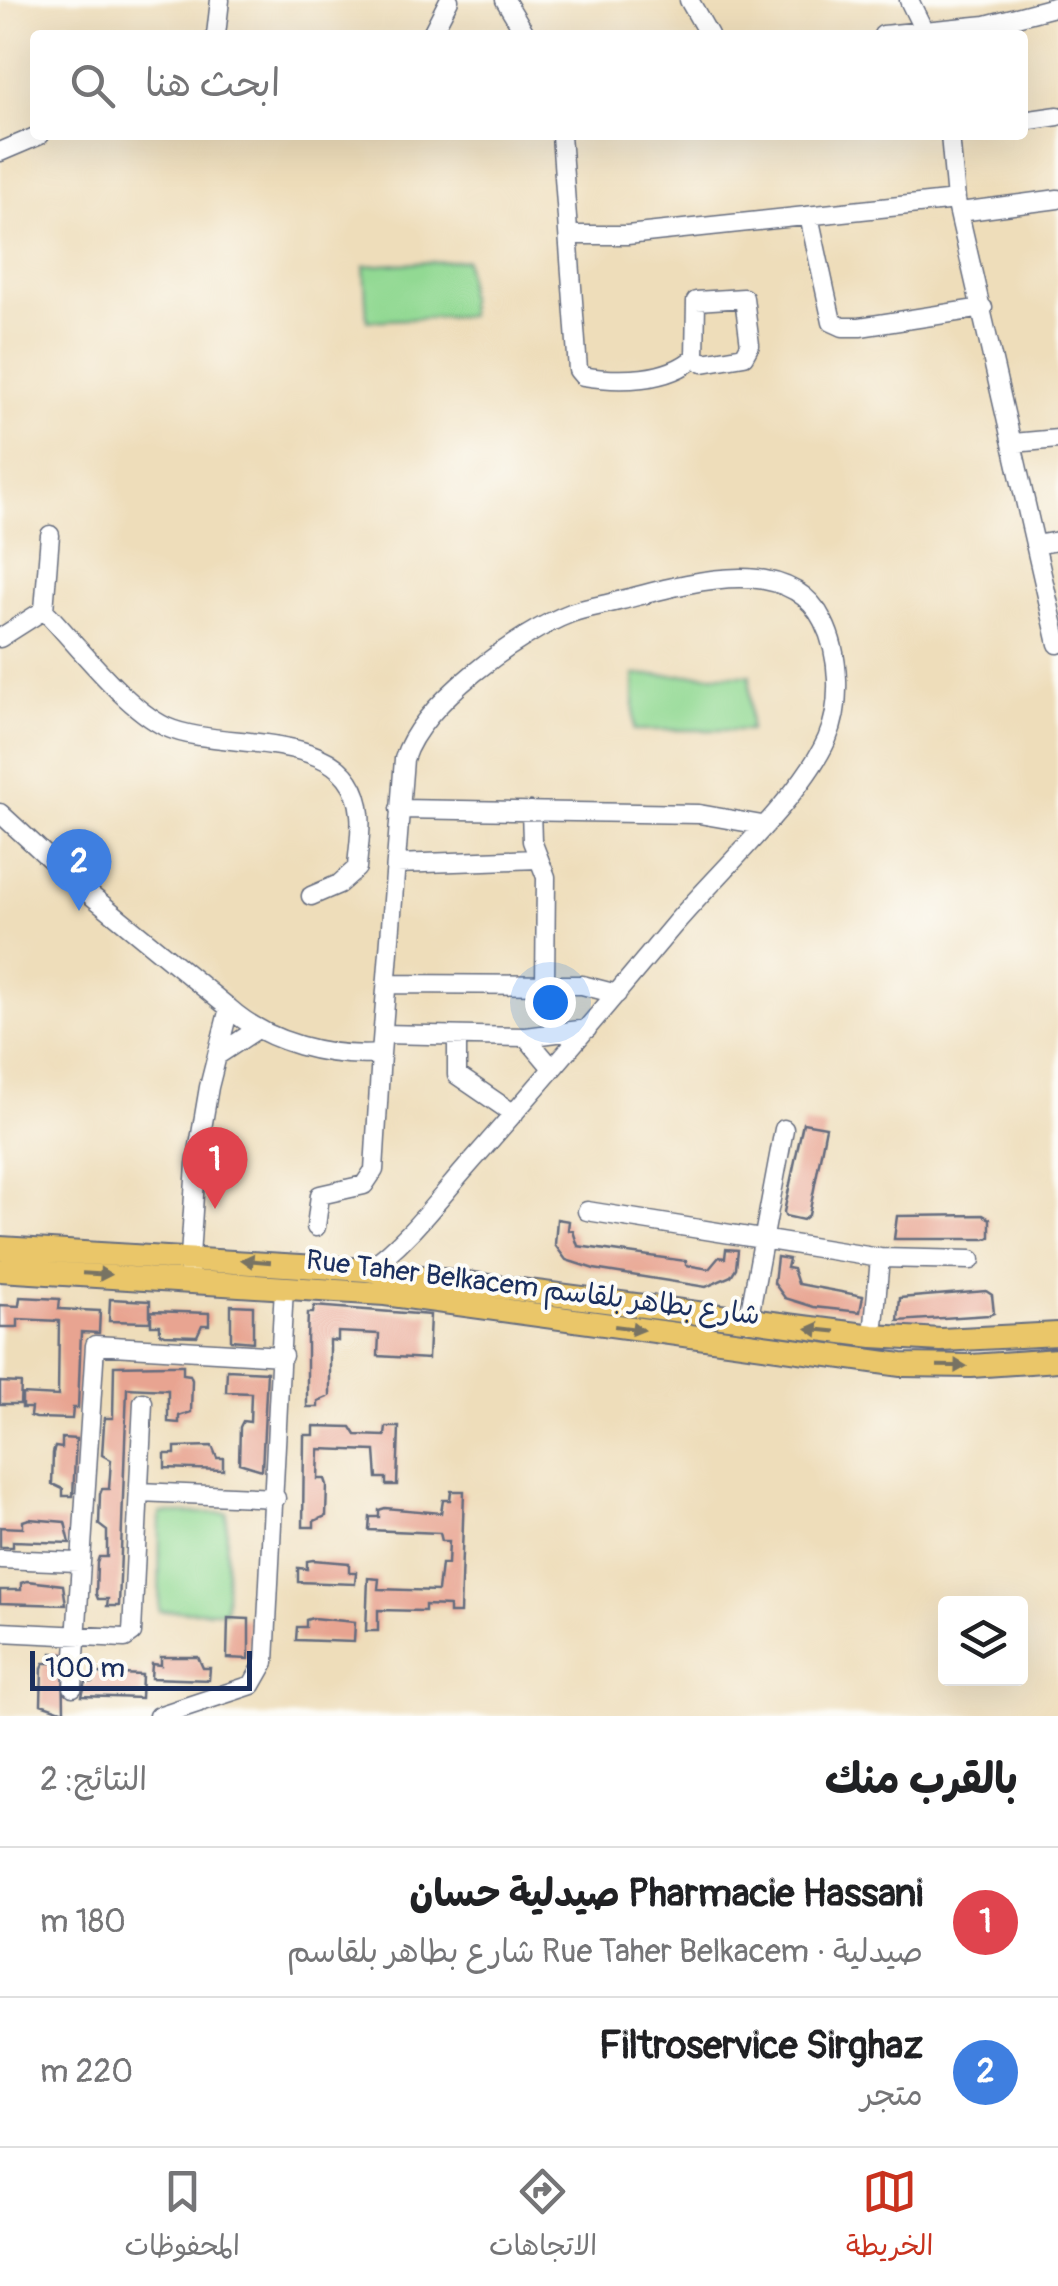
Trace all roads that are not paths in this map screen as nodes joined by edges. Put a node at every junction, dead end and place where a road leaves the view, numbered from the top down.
1 (220, 0) edge
2 (449, 0) edge
3 (505, 0) edge
4 (688, 0) edge
5 (909, 0) edge
6 (1058, 6) edge
7 (217, 30) edge
8 (434, 30) edge
9 (523, 30) edge
10 (706, 30) edge
11 (924, 30) edge
12 (948, 30) edge
13 (1058, 116) edge
14 (1028, 120) edge
15 (30, 139) edge
16 (562, 140) edge
17 (951, 140) edge
18 (0, 152) edge
19 (1058, 199) edge
20 (958, 206) junction
21 (809, 216) junction
22 (572, 235) junction
23 (983, 308) junction
24 (695, 357) dead end
25 (1058, 439) edge
26 (1012, 443) junction
27 (50, 535) dead end
28 (1058, 541) edge
29 (1035, 544) junction
30 (44, 610) junction
31 (0, 638) edge
32 (1058, 644) edge
33 (399, 809) junction
34 (531, 811) junction
35 (0, 813) edge
36 (762, 825) junction
37 (539, 859) junction
38 (396, 864) junction
39 (311, 896) dead end
40 (387, 984) junction
41 (545, 985) junction
42 (618, 994) junction
43 (230, 1008) junction
44 (587, 1029) junction
45 (256, 1030) junction
46 (383, 1034) junction
47 (526, 1037) junction
48 (457, 1038) junction
49 (380, 1054) junction
50 (218, 1055) junction
51 (552, 1068) junction
52 (514, 1114) junction
53 (784, 1128) dead end
54 (587, 1211) dead end
55 (316, 1227) dead end
56 (761, 1239) junction
57 (0, 1248) edge
58 (880, 1258) junction
59 (972, 1260) dead end
60 (190, 1267) junction
61 (0, 1270) edge
62 (367, 1270) junction
63 (284, 1287) junction
64 (748, 1322) junction
65 (1058, 1334) edge
66 (873, 1336) junction
67 (283, 1356) junction
68 (1058, 1360) edge
69 (143, 1402) dead end
70 (139, 1492) junction
71 (276, 1498) junction
72 (0, 1559) edge
73 (78, 1562) junction
74 (0, 1632) edge
75 (74, 1636) junction
76 (74, 1686) dead end
77 (158, 1716) edge

1 - 7 street
2 - 8 street
3 - 9 street
4 - 10 street
5 - 11 street
6 - 12 street
13 - 14 street
15 - 18 street
16 - 22 street
17 - 20 street
19 - 20 street
20 - 21 street
20 - 23 street
21 - 22 street
21 - 23 street
22 - 24 street
23 - 26 street
25 - 26 street
26 - 29 street
27 - 30 street
28 - 29 street
29 - 32 street
30 - 31 street
30 - 39 street
33 - 34 street
33 - 36 street
33 - 38 street
34 - 36 street
34 - 37 street
35 - 43 street
36 - 42 street
37 - 38 street
37 - 41 street
38 - 40 street
40 - 41 street
40 - 46 street
41 - 42 street
42 - 44 street
43 - 45 street
43 - 50 street
44 - 47 street
44 - 51 street
45 - 49 street
45 - 50 street
46 - 48 street
46 - 49 street
47 - 48 street
47 - 51 street
48 - 52 street
49 - 55 street
50 - 60 street
51 - 52 street
52 - 62 street
53 - 56 street
54 - 56 street
56 - 58 street
56 - 64 street
57 - 60 main road, Rue Taher Belkacem شارع بطاهر بلقاسم
58 - 59 street
58 - 66 street
61 -> 60 main road, Rue Taher Belkacem شارع بطاهر بلقاسم
62 -> 60 main road, Rue Taher Belkacem شارع بطاهر بلقاسم
60 - 63 main road, Rue Taher Belkacem شارع بطاهر بلقاسم
62 - 64 main road, Rue Taher Belkacem شارع بطاهر بلقاسم
63 - 67 street
63 -> 68 main road, Rue Taher Belkacem شارع بطاهر بلقاسم
66 -> 64 main road, Rue Taher Belkacem شارع بطاهر بلقاسم
65 - 66 main road, Rue Taher Belkacem شارع بطاهر بلقاسم
67 - 71 street
67 - 73 street
69 - 70 street
70 - 71 street
70 - 75 street
71 - 77 street
72 - 73 street
73 - 75 street
74 - 75 street
75 - 76 street

